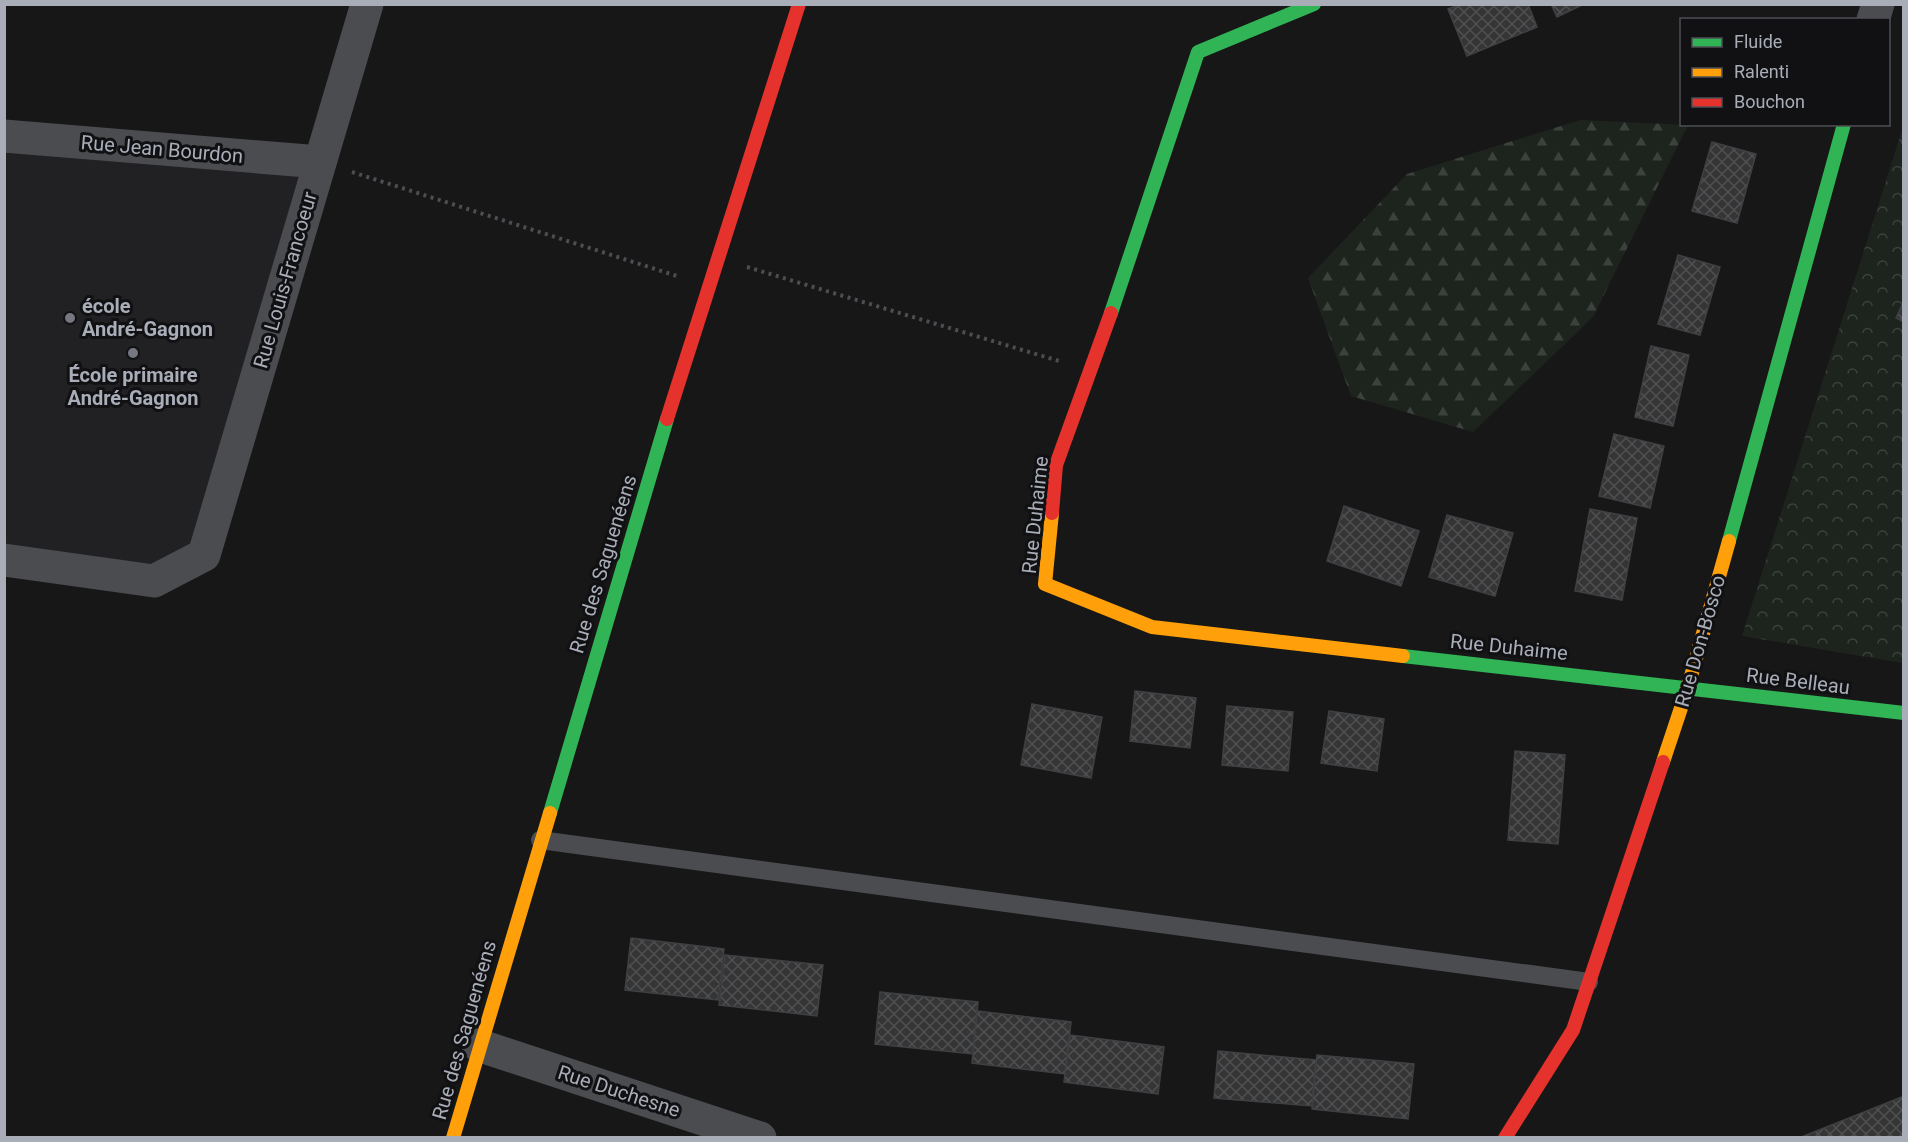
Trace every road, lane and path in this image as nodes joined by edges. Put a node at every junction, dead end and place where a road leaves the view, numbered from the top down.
1 (367, 4) edge
2 (799, 4) edge
3 (1314, 4) edge
4 (1843, 126) edge
5 (4, 136) edge
6 (320, 162) junction
7 (717, 258) junction
8 (708, 286) junction
9 (1091, 371) junction
10 (4, 560) edge
11 (1688, 687) junction
12 (1904, 713) edge
13 (540, 840) junction
14 (1589, 982) junction
15 (478, 1045) junction
16 (453, 1137) edge
17 (760, 1137) edge
18 (1505, 1137) edge

1 - 6 street, Rue Louis-Francoeur
2 - 7 street, Rue des Saguenéens
3 - 9 street, Rue Duhaime
4 - 11 street, Rue Don-Bosco
5 - 6 street, Rue Jean Bourdon
6 - 8 path
6 - 10 street, Rue Louis-Francoeur
7 - 8 street, Rue des Saguenéens
7 - 9 path
8 - 13 street, Rue des Saguenéens
9 - 11 street, Rue Duhaime
11 - 12 street, Rue Belleau
11 - 14 street, Rue Don-Bosco
13 - 14 lane
13 - 15 street, Rue des Saguenéens
14 - 18 street, Rue Don-Bosco
15 - 16 street, Rue des Saguenéens
15 - 17 street, Rue Duchesne

